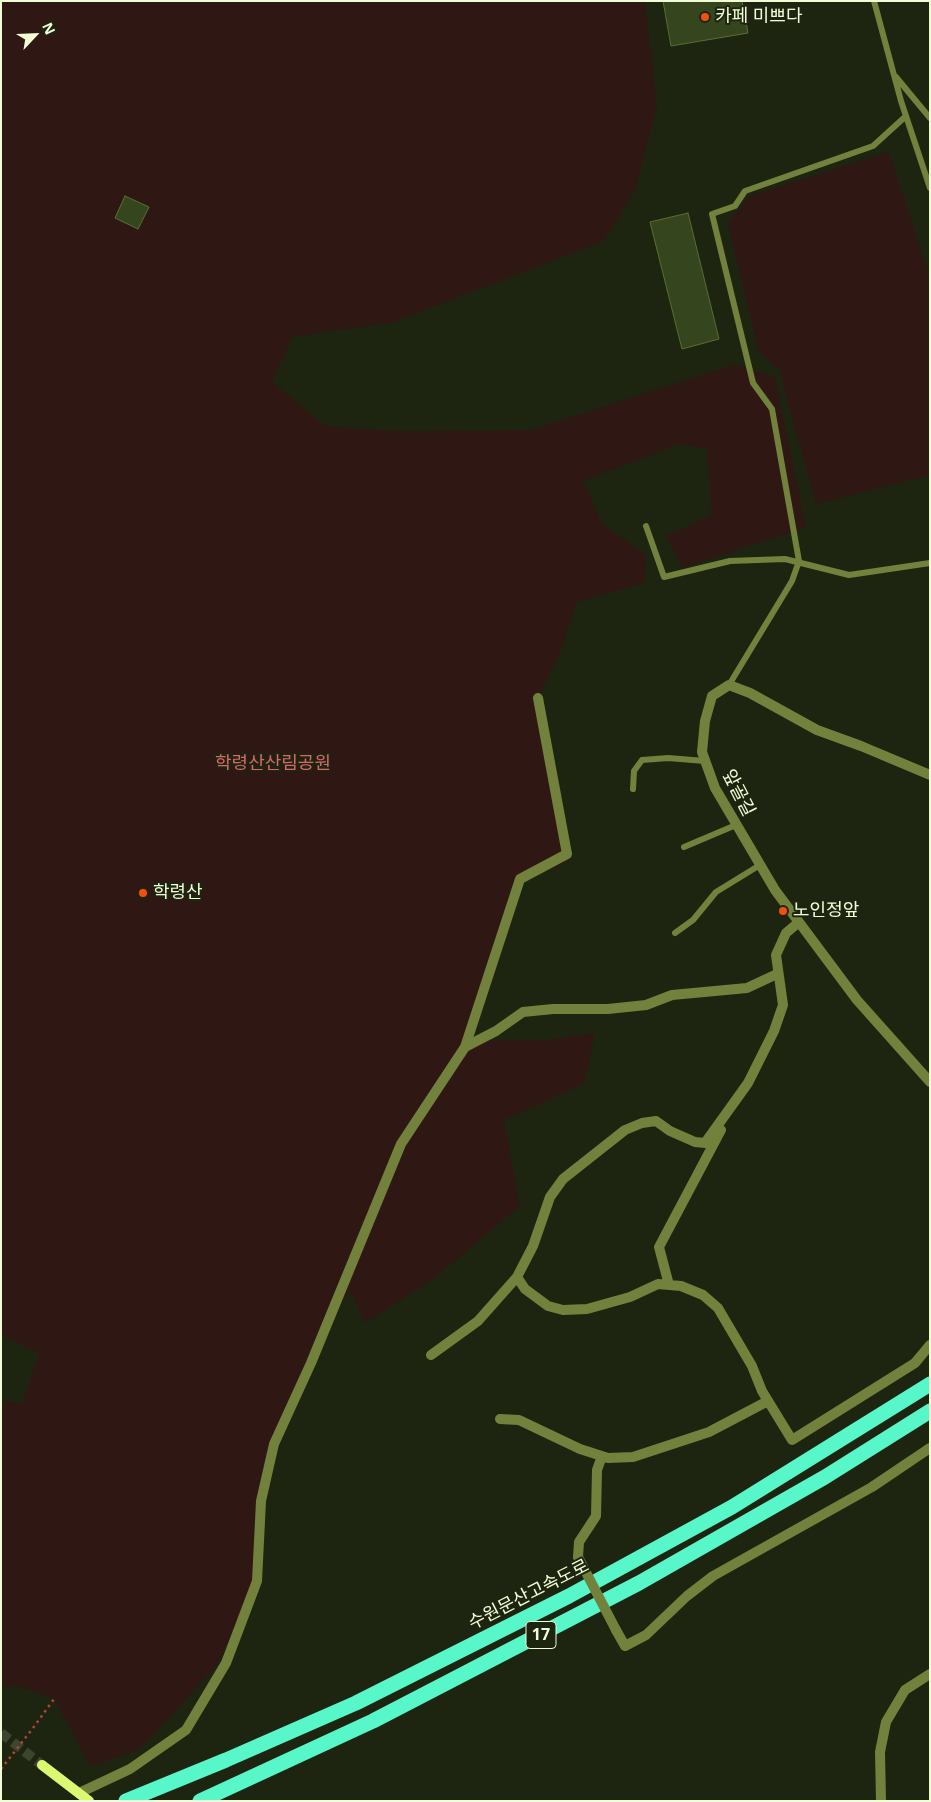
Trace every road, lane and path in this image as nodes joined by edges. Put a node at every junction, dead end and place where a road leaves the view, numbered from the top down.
1 (874, 1) edge
2 (894, 74) junction
3 (906, 116) junction
4 (930, 118) edge
5 (930, 188) edge
6 (646, 526) dead end
7 (798, 561) junction
8 (930, 563) edge
9 (729, 685) junction
10 (538, 698) dead end
11 (705, 761) junction
12 (930, 775) edge
13 (633, 789) dead end
14 (736, 825) junction
15 (684, 848) dead end
16 (760, 865) junction
17 (799, 922) junction
18 (676, 933) dead end
19 (777, 974) junction
20 (465, 1047) junction
21 (930, 1082) edge
22 (732, 1107) junction
23 (517, 1277) junction
24 (669, 1285) junction
25 (930, 1345) edge
26 (431, 1355) dead end
27 (930, 1384) edge
28 (768, 1401) junction
29 (930, 1411) edge
30 (500, 1419) dead end
31 (927, 1450) edge
32 (602, 1456) junction
33 (930, 1462) edge
34 (928, 1678) edge
35 (54, 1699) dead end
36 (42, 1765) tunnel mouth
37 (1, 1769) edge
38 (79, 1793) junction
39 (89, 1800) edge
40 (126, 1801) edge
41 (200, 1801) edge
42 (881, 1801) edge

1 - 2 lane
2 - 3 lane
2 - 4 lane
3 - 5 lane
3 - 7 lane
6 - 7 lane
7 - 8 lane
7 - 9 lane
9 - 11 street, 앞골길
9 - 12 street
10 - 20 street
11 - 13 lane
11 - 14 street, 앞골길
14 - 15 lane
14 - 16 street, 앞골길
16 - 17 street, 앞골길
16 - 18 lane
17 - 19 street
17 - 21 street, 앞골길
19 - 20 street
19 - 22 street
20 - 38 street
22 - 23 street
22 - 24 street
23 - 24 street
23 - 26 street
24 - 28 street
25 - 28 street
27 - 40 highway, 수원문산고속도로 / 17
28 - 32 street
29 - 41 highway, 17
30 - 32 street
31 - 32 street, bridge
31 - 33 street
34 - 42 street
35 - 37 path, bridge
36 - 38 street
38 - 39 street

